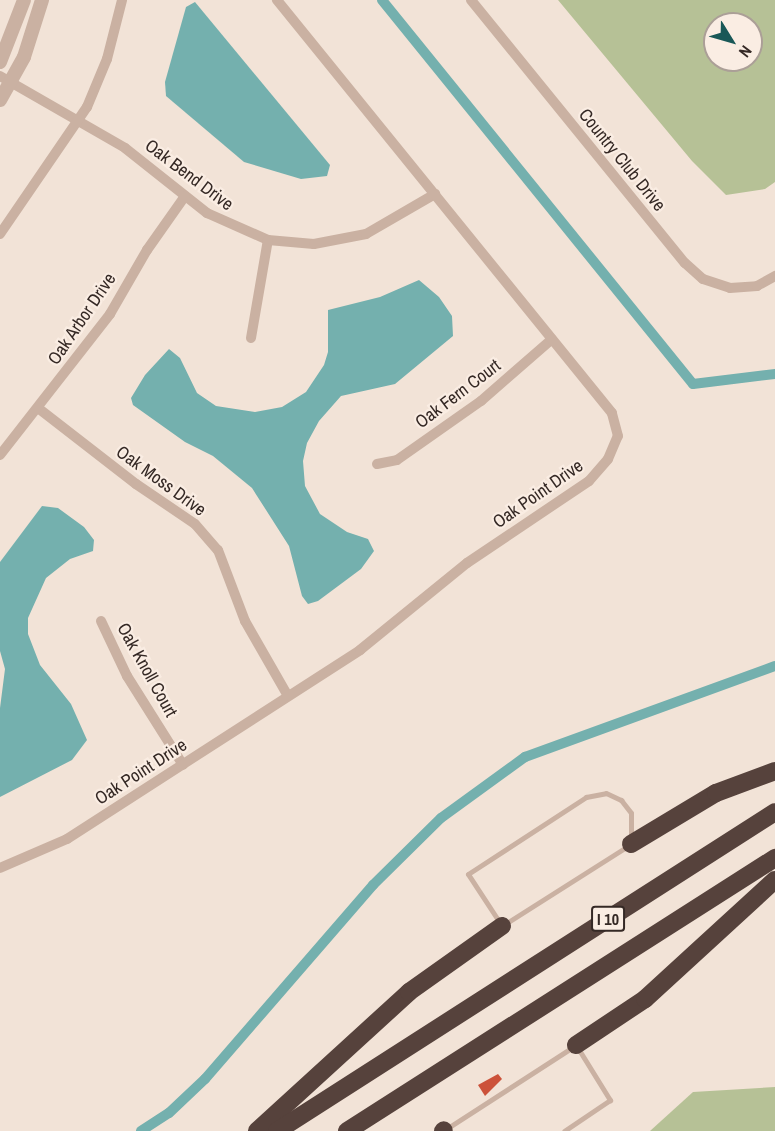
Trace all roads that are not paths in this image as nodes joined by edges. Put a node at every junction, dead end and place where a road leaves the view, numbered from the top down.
1 (24, 0) edge
2 (42, 0) edge
3 (122, 0) edge
4 (277, 0) edge
5 (471, 0) edge
6 (0, 62) edge
7 (5, 79) edge
8 (0, 100) edge
9 (78, 122) junction
10 (435, 194) junction
11 (185, 196) junction
12 (0, 234) edge
13 (268, 240) junction
14 (775, 276) edge
15 (251, 338) dead end
16 (552, 339) junction
17 (38, 408) junction
18 (0, 455) edge
19 (377, 464) dead end
20 (101, 621) dead end
21 (288, 696) junction
22 (183, 765) junction
23 (775, 771) edge
24 (775, 812) edge
25 (631, 844) junction
26 (775, 858) edge
27 (0, 868) edge
28 (775, 880) edge
29 (502, 926) junction
30 (576, 1045) junction
31 (257, 1131) edge
32 (277, 1131) edge
33 (347, 1131) edge
34 (444, 1131) edge
35 (564, 1131) edge

1 - 6 street
2 - 7 street
3 - 9 street
4 - 10 street, Oak Point Drive
5 - 14 street, Country Club Drive
7 - 8 street
7 - 9 street, Oak Bend Drive
9 - 11 street, Oak Bend Drive
9 - 12 street
10 - 13 street, Oak Bend Drive
10 - 16 street, Oak Point Drive
11 - 13 street, Oak Bend Drive
11 - 17 street, Oak Arbor Drive
13 - 15 street
16 - 19 street, Oak Fern Court
16 - 21 street, Oak Point Drive
17 - 18 street, Oak Arbor Drive
17 - 21 street, Oak Moss Drive
20 - 22 street, Oak Knoll Court
21 - 22 street, Oak Point Drive
22 - 27 street, Oak Point Drive
23 - 25 highway
24 - 32 highway, I 10
25 - 29 lane
25 - 29 lane
26 - 33 highway, I 10
28 - 30 highway
29 - 31 highway
30 - 34 lane
30 - 35 lane

